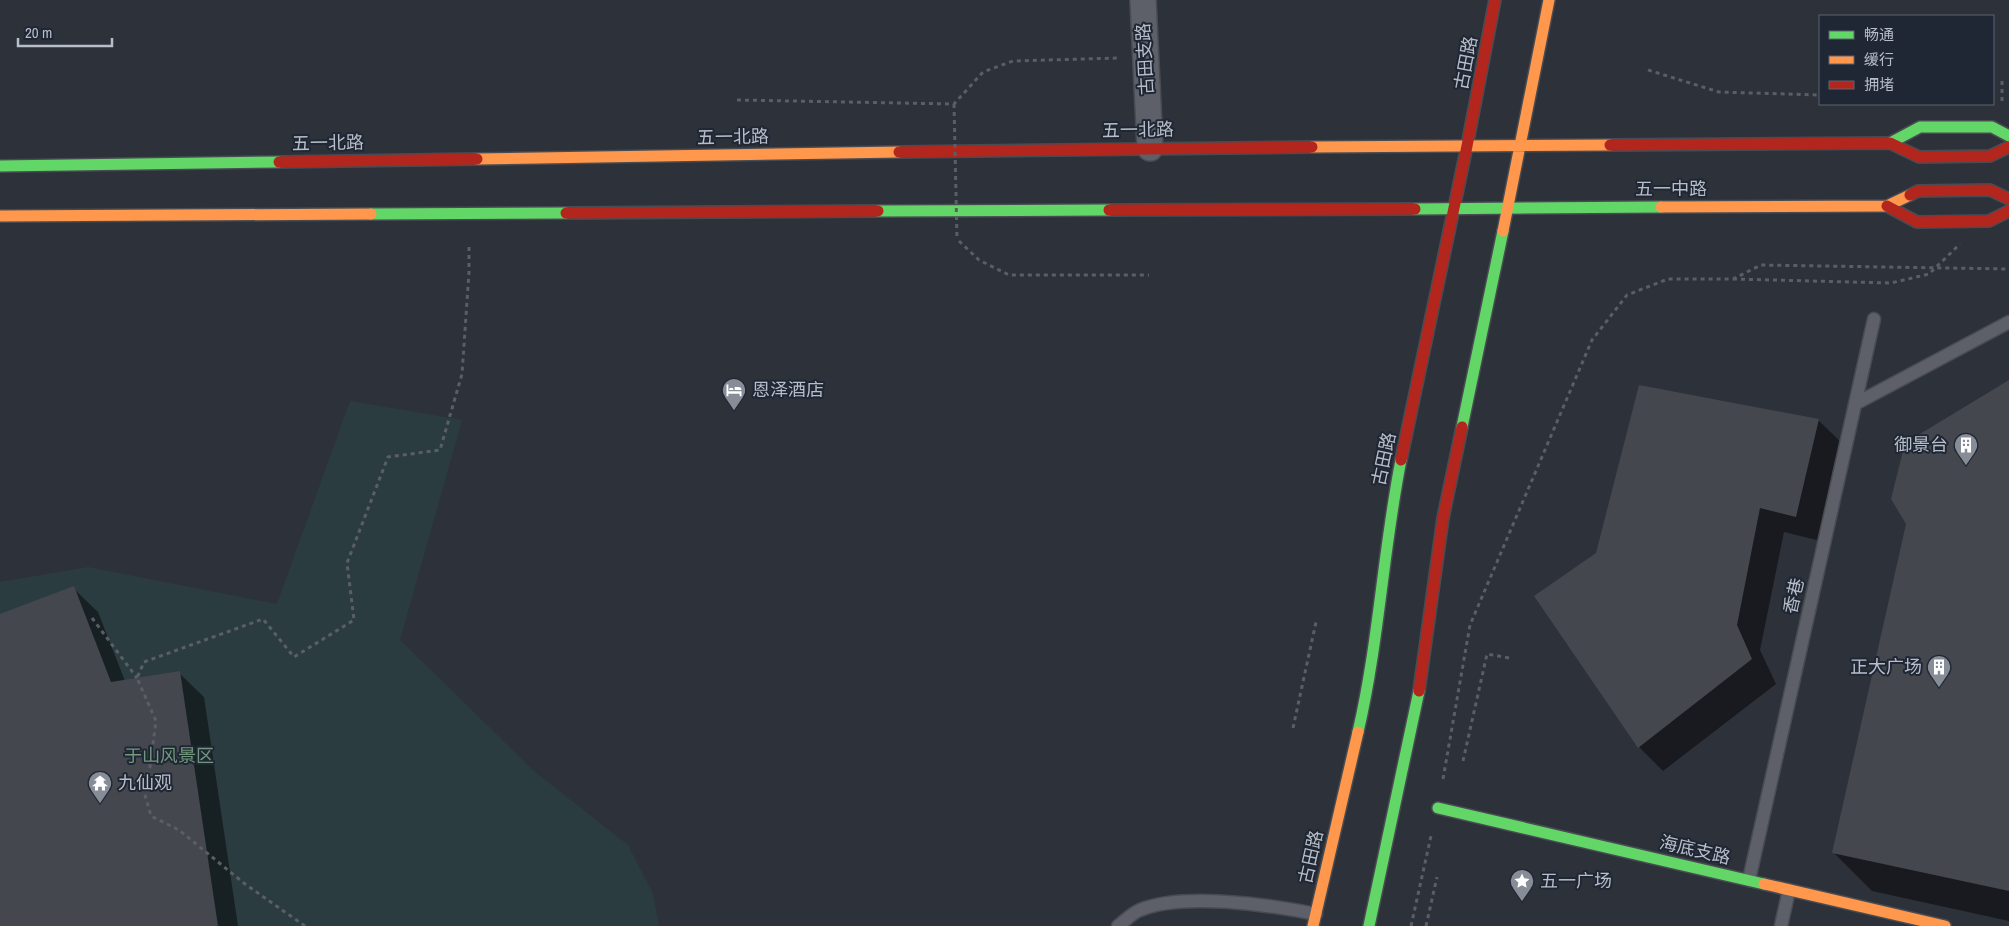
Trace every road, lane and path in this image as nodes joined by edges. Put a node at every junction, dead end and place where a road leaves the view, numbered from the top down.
1 (1143, 0) edge
2 (1495, 0) edge
3 (1549, 0) edge
4 (1145, 58) junction
5 (1648, 70) dead end
6 (2002, 82) dead end
7 (1819, 95) edge
8 (737, 100) dead end
9 (2002, 102) dead end
10 (954, 104) junction
11 (2009, 136) edge
12 (1890, 143) junction
13 (1467, 146) junction
14 (1521, 146) junction
15 (2009, 147) edge
16 (1150, 148) junction
17 (0, 166) edge
18 (2009, 200) edge
19 (1887, 206) junction
20 (1454, 208) junction
21 (1508, 208) junction
22 (2009, 211) edge
23 (469, 213) junction
24 (0, 216) edge
25 (948, 239) dead end
26 (957, 239) junction
27 (1960, 244) dead end
28 (2009, 269) edge
29 (1149, 275) dead end
30 (1733, 279) junction
31 (1874, 319) dead end
32 (2009, 322) edge
33 (1855, 404) junction
34 (92, 618) dead end
35 (1316, 622) dead end
36 (1509, 658) dead end
37 (137, 678) junction
38 (1293, 728) dead end
39 (1463, 761) dead end
40 (1438, 808) junction
41 (1437, 877) dead end
42 (1749, 880) junction
43 (1789, 890) junction
44 (1314, 920) edge
45 (305, 926) edge
46 (1118, 926) edge
47 (1369, 926) edge
48 (1411, 926) edge
49 (1426, 926) edge
50 (1781, 926) edge
51 (1945, 926) edge

1 - 4 street, 古田支路
2 - 13 main road, 古田路
3 - 14 main road
4 - 10 path
4 - 16 street, 古田支路
5 - 7 path
6 - 9 path
8 - 10 path
10 - 26 path, bridge
11 - 12 main road
12 - 14 main road
12 - 15 main road
13 - 14 main road
13 - 16 main road, 五一北路
13 - 20 main road, 古田路
14 - 21 main road
16 - 17 main road, 五一北路
18 - 19 main road, 五一中路
19 - 21 main road, 五一中路
19 - 22 main road, 五一中路
20 - 21 main road, 五一中路
20 - 23 main road
20 - 44 main road, 古田路
21 - 47 main road
23 - 24 main road
23 - 37 path
25 - 26 path
26 - 29 path
27 - 30 path, bridge
28 - 30 path
30 - 40 path
31 - 33 lane, 香巷
32 - 33 lane
33 - 42 lane, 香巷
34 - 37 path
35 - 38 path
36 - 39 path
37 - 45 path
40 - 42 main road, 海底支路
40 - 48 path
41 - 49 path
42 - 43 main road, 海底支路
43 - 50 lane
43 - 51 main road, 海底支路
44 - 46 lane

